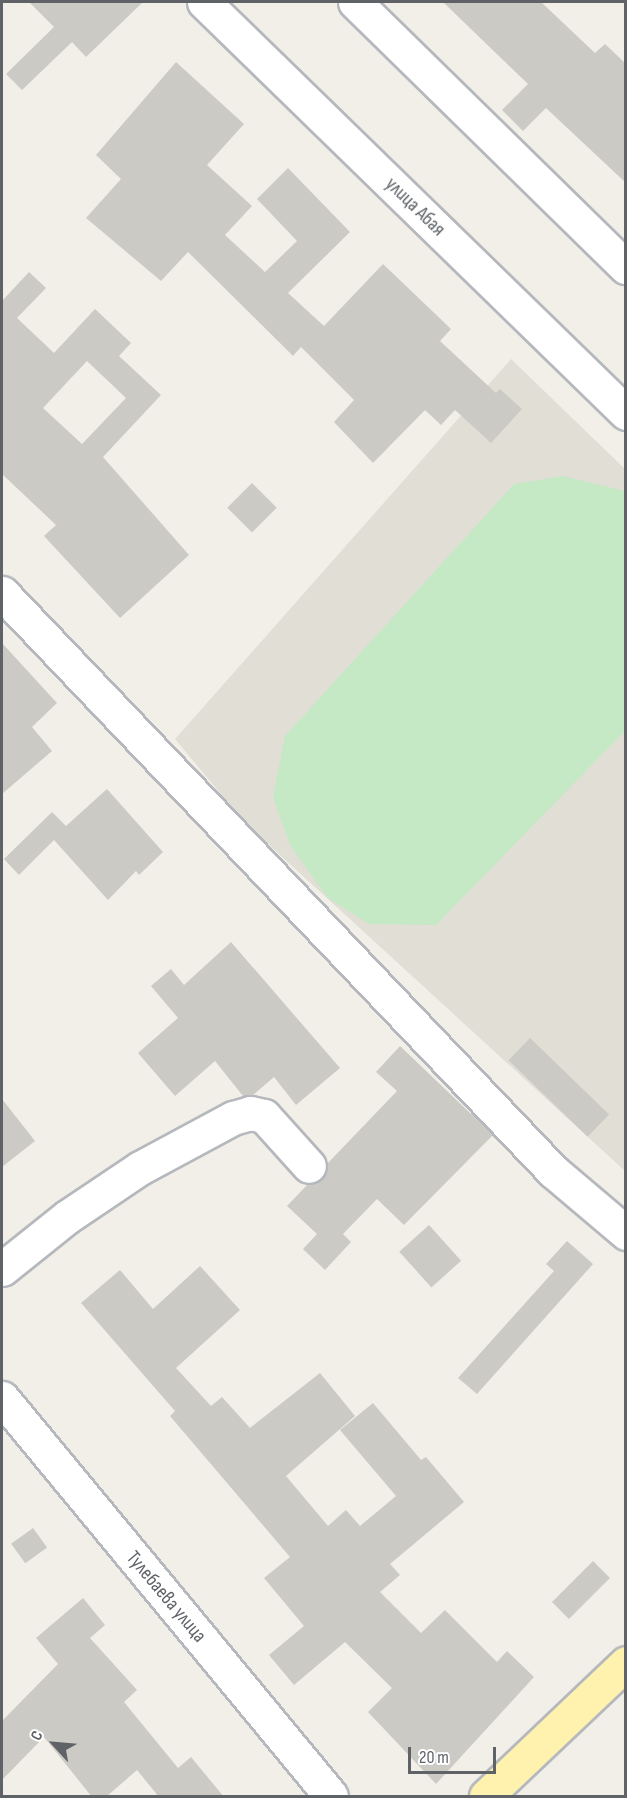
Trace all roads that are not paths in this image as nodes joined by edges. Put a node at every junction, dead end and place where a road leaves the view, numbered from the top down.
1 (204, 2) edge
2 (355, 2) edge
3 (626, 267) edge
4 (626, 413) edge
5 (2, 593) edge
6 (309, 1166) dead end
7 (626, 1233) edge
8 (2, 1269) edge
9 (2, 1398) edge
10 (626, 1663) edge
11 (331, 1797) edge
12 (486, 1797) edge

1 - 4 street, улица Абая
2 - 3 street
5 - 7 street
6 - 8 street
9 - 11 street, Тулебаева улица
10 - 12 main road

